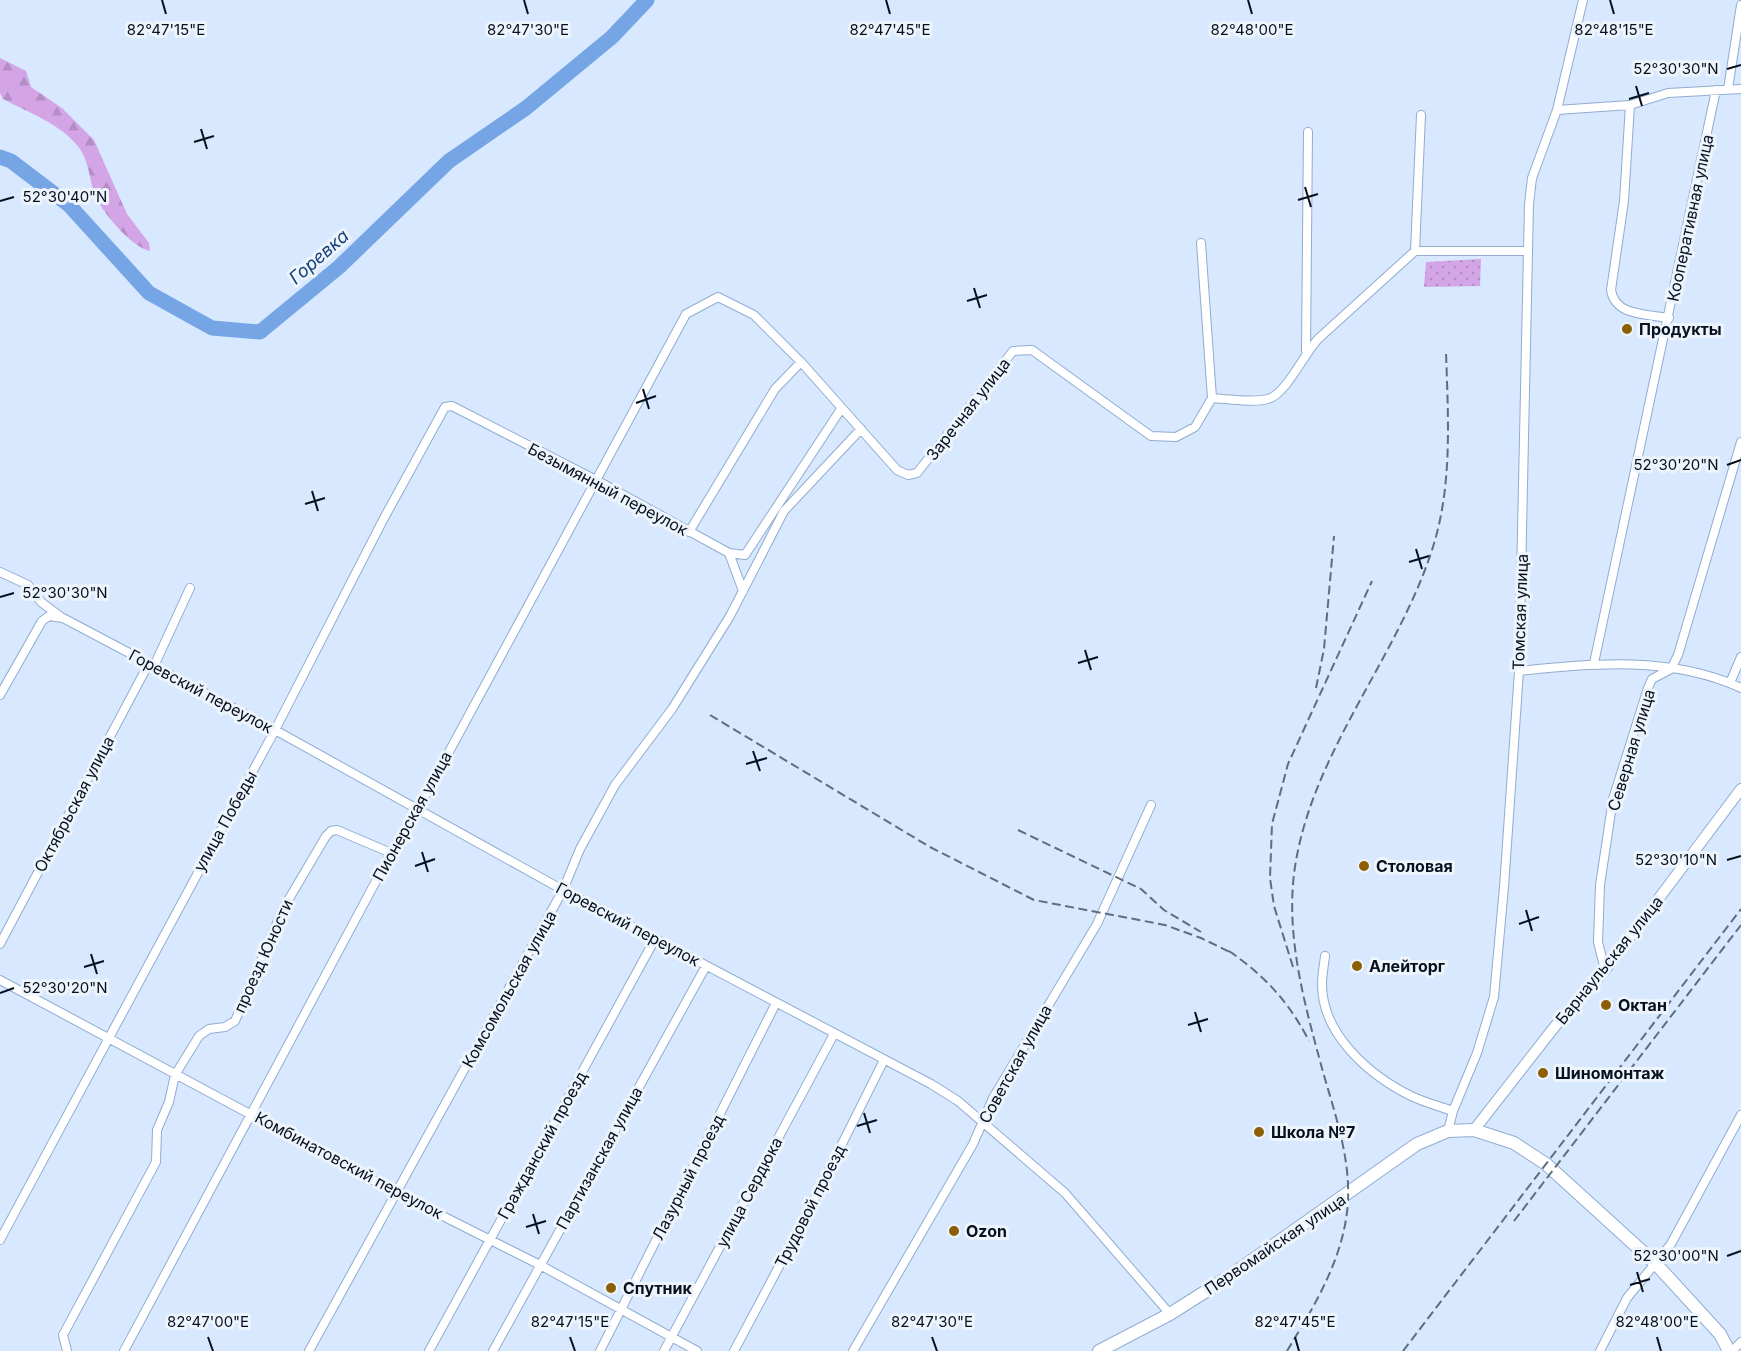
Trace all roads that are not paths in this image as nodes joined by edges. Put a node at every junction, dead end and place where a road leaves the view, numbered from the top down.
1 (1583, 0) edge
2 (1741, 5) edge
3 (1728, 89) junction
4 (1741, 89) edge
5 (1716, 90) junction
6 (1630, 105) junction
7 (1557, 110) junction
8 (1422, 115) dead end
9 (1308, 132) dead end
10 (1201, 243) dead end
11 (1415, 251) junction
12 (1526, 251) junction
13 (717, 297) joint
14 (1669, 318) junction
15 (1306, 351) junction
16 (801, 362) junction
17 (1212, 398) junction
18 (452, 406) joint
19 (841, 409) junction
20 (861, 429) junction
21 (1741, 442) edge
22 (596, 480) junction
23 (689, 532) junction
24 (729, 553) junction
25 (0, 572) edge
26 (190, 588) dead end
27 (743, 591) junction
28 (63, 618) junction
29 (1741, 657) edge
30 (1594, 663) junction
31 (151, 664) junction
32 (1671, 669) junction
33 (1519, 671) junction
34 (1730, 683) junction
35 (1741, 688) edge
36 (0, 695) edge
37 (275, 730) junction
38 (1741, 789) edge
39 (1150, 805) dead end
40 (417, 811) junction
41 (391, 853) junction
42 (563, 890) junction
43 (655, 939) junction
44 (0, 942) edge
45 (1325, 956) dead end
46 (706, 966) junction
47 (1605, 970) junction
48 (0, 980) edge
49 (776, 1003) junction
50 (834, 1034) junction
51 (108, 1037) junction
52 (884, 1059) junction
53 (176, 1075) junction
54 (1453, 1111) junction
55 (251, 1113) junction
56 (1741, 1115) edge
57 (981, 1124) junction
58 (1474, 1130) junction
59 (1448, 1131) junction
60 (397, 1192) junction
61 (490, 1239) junction
62 (0, 1240) edge
63 (540, 1264) junction
64 (1656, 1264) junction
65 (621, 1309) junction
66 (1170, 1314) junction
67 (671, 1336) junction
68 (1741, 1342) edge
69 (67, 1351) edge
70 (124, 1351) edge
71 (309, 1351) edge
72 (429, 1351) edge
73 (493, 1351) edge
74 (600, 1351) edge
75 (664, 1351) edge
76 (697, 1351) edge
77 (734, 1351) edge
78 (853, 1351) edge
79 (1099, 1351) edge
80 (1600, 1351) edge
81 (1730, 1351) edge

1 - 7 street, Томская улица
2 - 3 street
3 - 4 street
3 - 5 street
5 - 6 street
5 - 14 street, Кооперативная улица
6 - 7 street
6 - 14 street
7 - 12 street, Томская улица
8 - 11 street
9 - 15 street
10 - 17 street
11 - 12 street
11 - 15 street
12 - 33 street, Томская улица
13 - 16 street, Заречная улица
13 - 22 street, Пионерская улица
14 - 30 street, Кооперативная улица
15 - 17 street
16 - 19 street, Заречная улица
16 - 23 street
17 - 20 street, Заречная улица
18 - 22 street, Безымянный переулок
18 - 37 street, улица Победы
19 - 20 street, Заречная улица
19 - 24 street
20 - 27 street, Комсомольская улица
21 - 32 street, Северная улица
22 - 23 street, Безымянный переулок
22 - 40 street, Пионерская улица
23 - 24 street, Безымянный переулок
24 - 27 street
25 - 28 street, Горевский переулок
26 - 31 street, Октябрьская улица
27 - 42 street, Комсомольская улица
28 - 31 street, Горевский переулок
28 - 36 street
29 - 34 street
30 - 32 street
30 - 33 street
31 - 37 street, Горевский переулок
31 - 44 street, Октябрьская улица
32 - 34 street
32 - 47 street, Северная улица
33 - 54 street, Томская улица
34 - 35 street
37 - 40 street, Горевский переулок
37 - 51 street, улица Победы
38 - 47 street, Барнаульская улица
39 - 57 street, Советская улица
40 - 41 street, Пионерская улица
40 - 42 street, Горевский переулок
41 - 53 street, проезд Юности
41 - 55 street, Пионерская улица
42 - 43 street, Горевский переулок
42 - 60 street, Комсомольская улица
43 - 46 street, Горевский переулок
43 - 61 street, Гражданский проезд
45 - 54 street
46 - 49 street, Горевский переулок
46 - 63 street, Партизанская улица
47 - 58 street, Барнаульская улица
48 - 51 street, Комбинатовский переулок
49 - 50 street, Горевский переулок
49 - 65 street, Лазурный проезд
50 - 52 street, Горевский переулок
50 - 67 street, улица Сердюка
51 - 53 street, Комбинатовский переулок
51 - 62 street, улица Победы
52 - 57 street, Горевский переулок
52 - 77 street, Трудовой проезд
53 - 55 street, Комбинатовский переулок
53 - 69 street, проезд Юности
54 - 59 street
55 - 60 street, Комбинатовский переулок
55 - 70 street, Пионерская улица
56 - 64 street
57 - 66 street, Горевский переулок
57 - 78 street, Советская улица
58 - 59 main road, Первомайская улица
58 - 64 main road
59 - 66 main road, Первомайская улица
60 - 61 street, Комбинатовский переулок
60 - 71 street, Комсомольская улица
61 - 63 street, Комбинатовский переулок
61 - 72 street, Гражданский проезд
63 - 65 street, Комбинатовский переулок
63 - 73 street, Партизанская улица
64 - 80 street
64 - 81 main road
65 - 67 street, Комбинатовский переулок
65 - 74 street, Лазурный проезд
66 - 79 main road, Первомайская улица
67 - 75 street, улица Сердюка
67 - 76 street, Комбинатовский переулок
68 - 81 street

